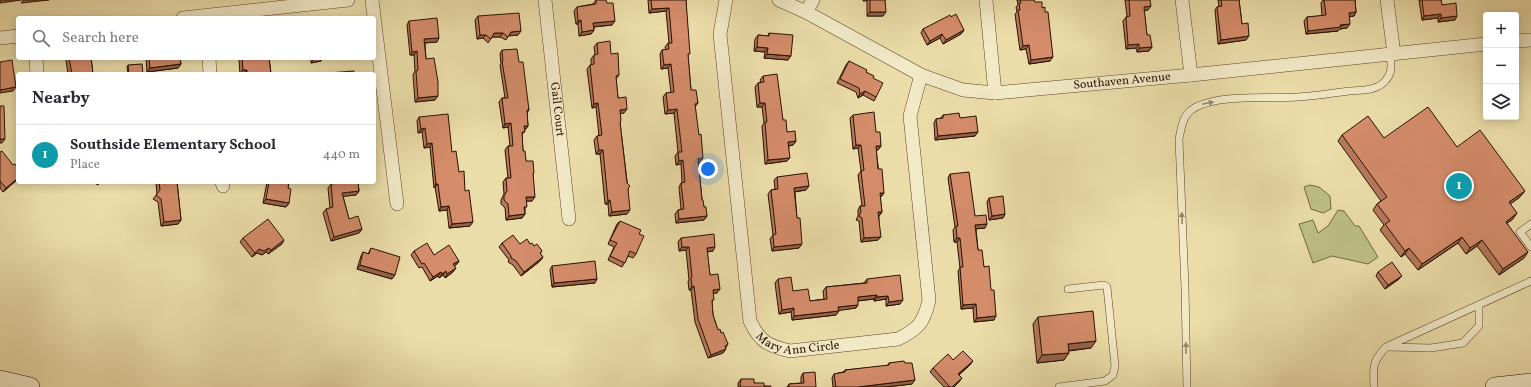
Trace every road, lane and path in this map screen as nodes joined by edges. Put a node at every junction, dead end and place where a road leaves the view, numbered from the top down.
1 (348, 0) edge
2 (372, 0) edge
3 (545, 0) edge
4 (726, 0) edge
5 (779, 0) edge
6 (813, 0) edge
7 (986, 0) edge
8 (1182, 0) edge
9 (1387, 0) edge
10 (806, 12) junction
11 (212, 16) edge
12 (374, 16) edge
13 (376, 33) edge
14 (16, 36) edge
15 (0, 38) edge
16 (1531, 40) edge
17 (1519, 41) edge
18 (1483, 44) edge
19 (1392, 54) junction
20 (36, 60) edge
21 (209, 60) edge
22 (37, 72) edge
23 (210, 72) edge
24 (921, 74) junction
25 (1191, 75) junction
26 (996, 93) junction
27 (397, 204) dead end
28 (569, 219) dead end
29 (1531, 224) edge
30 (1531, 247) edge
31 (1531, 281) edge
32 (1068, 289) dead end
33 (1479, 305) junction
34 (1386, 347) junction
35 (0, 380) edge
36 (1531, 383) edge
37 (30, 387) edge
38 (1059, 387) edge
39 (1187, 387) edge
40 (1374, 387) edge
41 (1495, 387) edge

1 - 11 street
2 - 12 street
3 - 28 street, Gail Court
4 - 24 street, Mary Ann Circle
5 - 10 street, Southaven Avenue
6 - 10 street
7 - 26 street
8 - 25 street
9 - 19 street
10 - 24 street, Southaven Avenue
13 - 27 street
14 - 15 street
16 - 17 street
18 - 19 street, Southaven Avenue
19 - 25 street, Southaven Avenue
39 -> 19 lane
20 - 22 street
21 - 23 street
24 - 26 street, Southaven Avenue
25 - 26 street, Southaven Avenue
29 - 30 lane
31 - 33 lane
32 - 38 lane
33 - 34 lane
33 - 34 lane
34 - 40 lane
35 - 37 main road
36 - 41 main road

